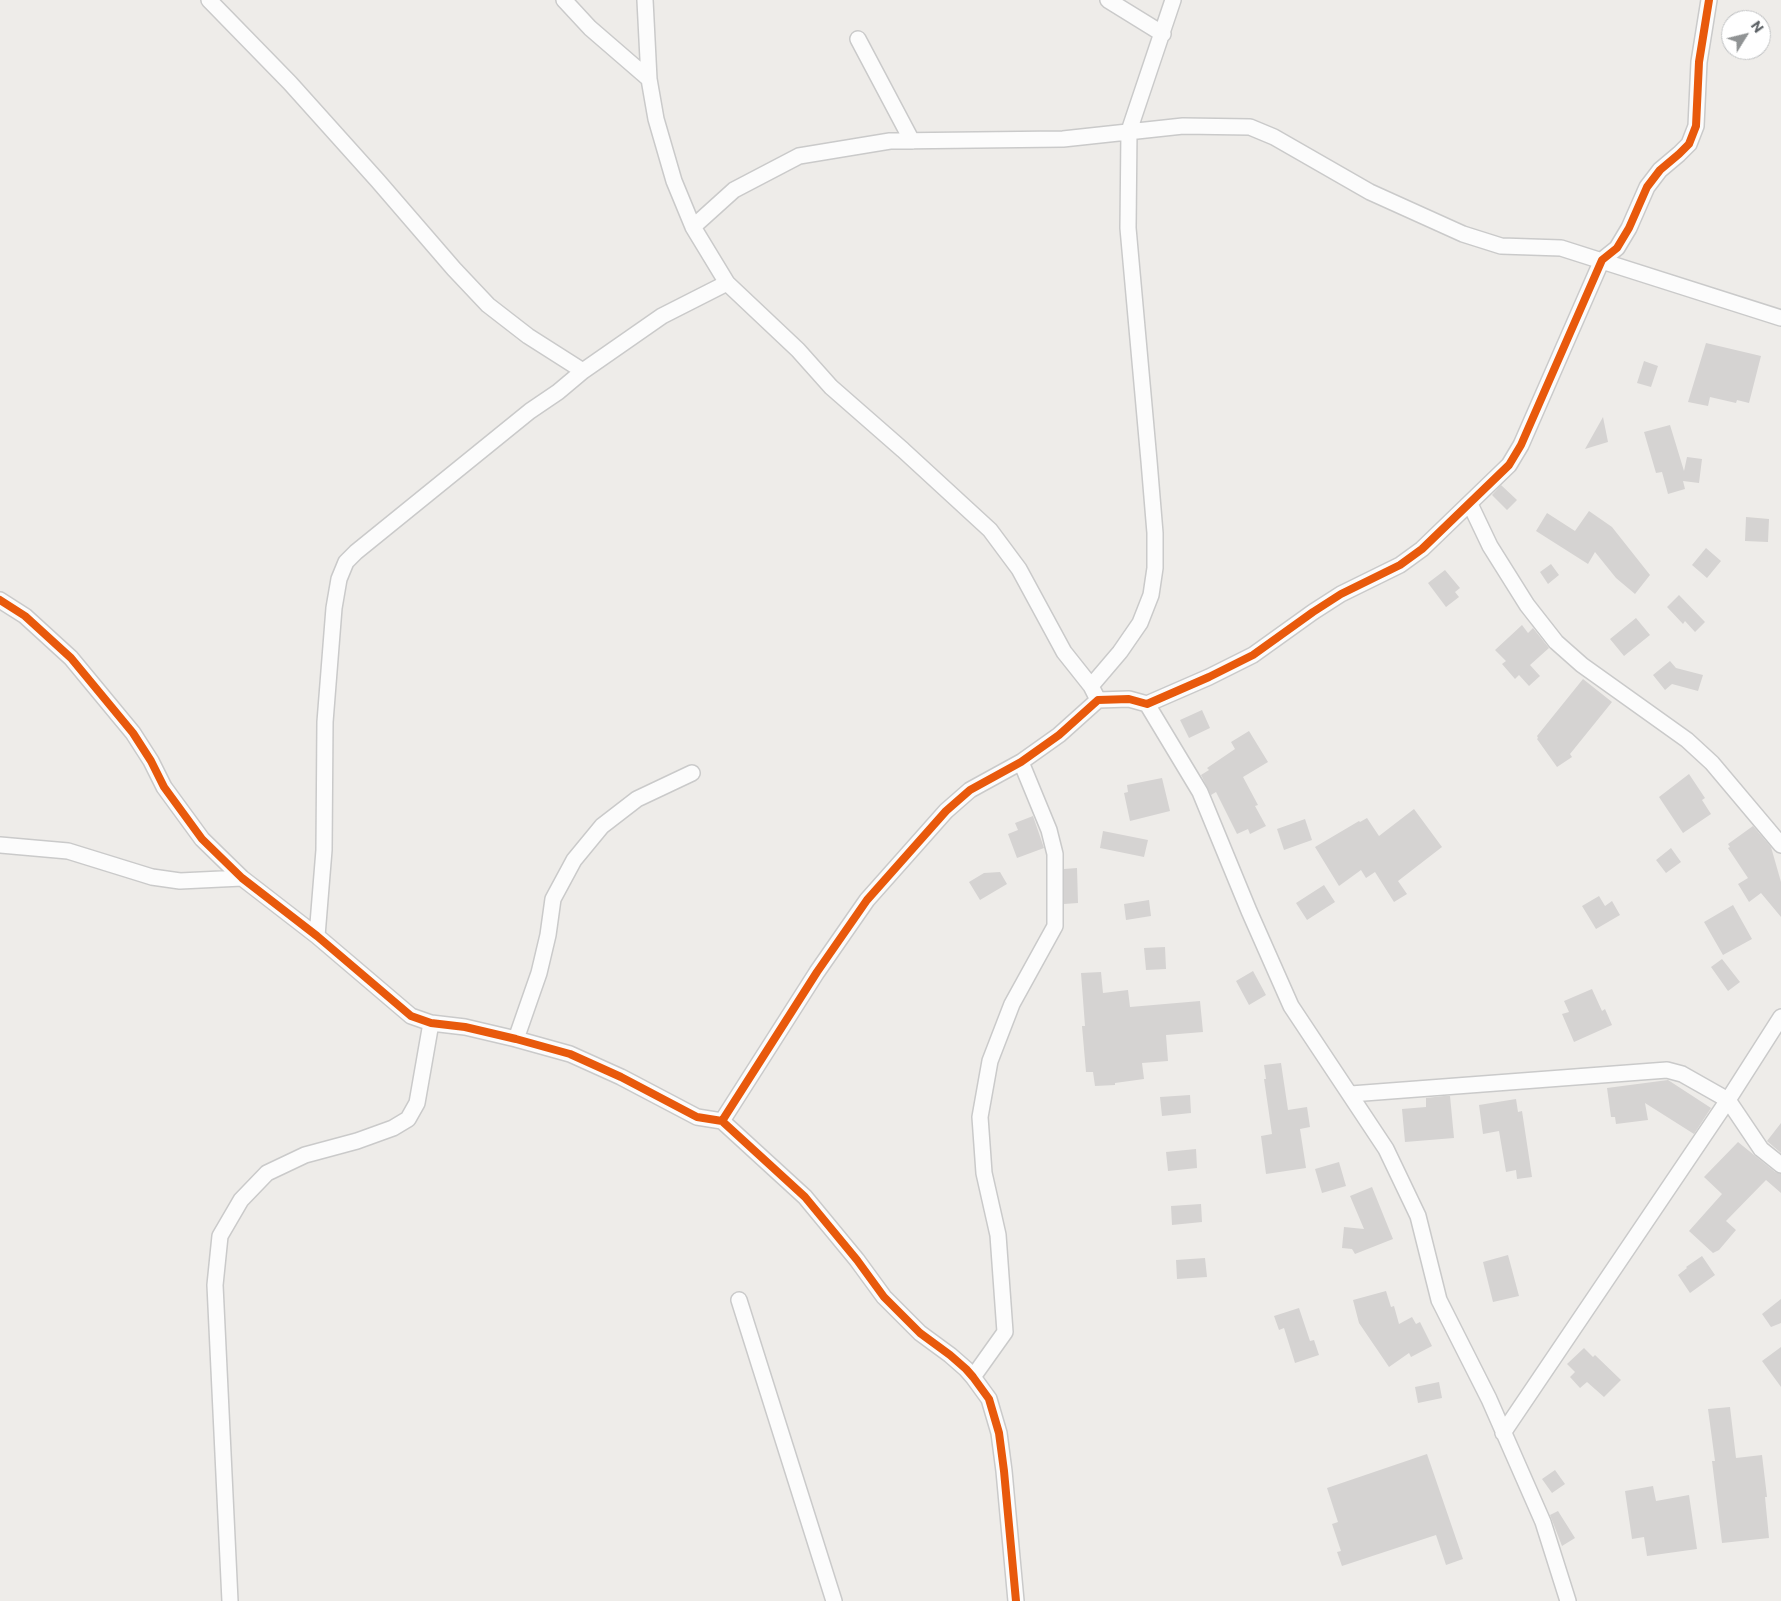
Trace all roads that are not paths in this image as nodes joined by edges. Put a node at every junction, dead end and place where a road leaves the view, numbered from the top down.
1 (208, 0) edge
2 (564, 0) edge
3 (645, 0) edge
4 (1108, 0) edge
5 (1174, 0) edge
6 (1709, 0) edge
7 (1163, 34) junction
8 (858, 39) dead end
9 (649, 80) junction
10 (1129, 131) junction
11 (912, 140) junction
12 (692, 227) junction
13 (1602, 260) junction
14 (727, 283) junction
15 (1781, 318) edge
16 (583, 372) junction
17 (1470, 504) junction
18 (0, 600) edge
19 (1091, 686) junction
20 (1098, 700) junction
21 (1147, 704) junction
22 (1021, 762) junction
23 (692, 773) dead end
24 (0, 845) edge
25 (1781, 845) edge
26 (242, 878) junction
27 (317, 936) junction
28 (1781, 1017) edge
29 (430, 1023) junction
30 (516, 1039) junction
31 (1351, 1094) junction
32 (1728, 1100) junction
33 (722, 1121) junction
34 (1781, 1166) edge
35 (739, 1300) dead end
36 (973, 1377) junction
37 (1504, 1433) junction
38 (230, 1601) edge
39 (834, 1601) edge
40 (1016, 1601) edge
41 (1568, 1601) edge

1 - 16 street
2 - 9 street
3 - 9 street
4 - 7 street
5 - 7 street
6 - 13 street
7 - 10 street
8 - 11 street
9 - 12 street
10 - 11 street
10 - 13 street
10 - 19 street
11 - 12 street
12 - 14 street
13 - 15 street
13 - 17 street
14 - 16 street
14 - 19 street
16 - 27 street
17 - 21 street
17 - 25 street
18 - 26 street
19 - 20 street
20 - 21 street
20 - 22 street
21 - 31 street
22 - 33 street
22 - 36 street
23 - 30 street
24 - 26 street
26 - 27 street
27 - 29 street
28 - 32 street
29 - 30 street
29 - 38 street
30 - 33 street
31 - 32 street
31 - 37 street
32 - 34 street
32 - 37 street
33 - 36 street
35 - 39 street
36 - 40 street
37 - 41 street

